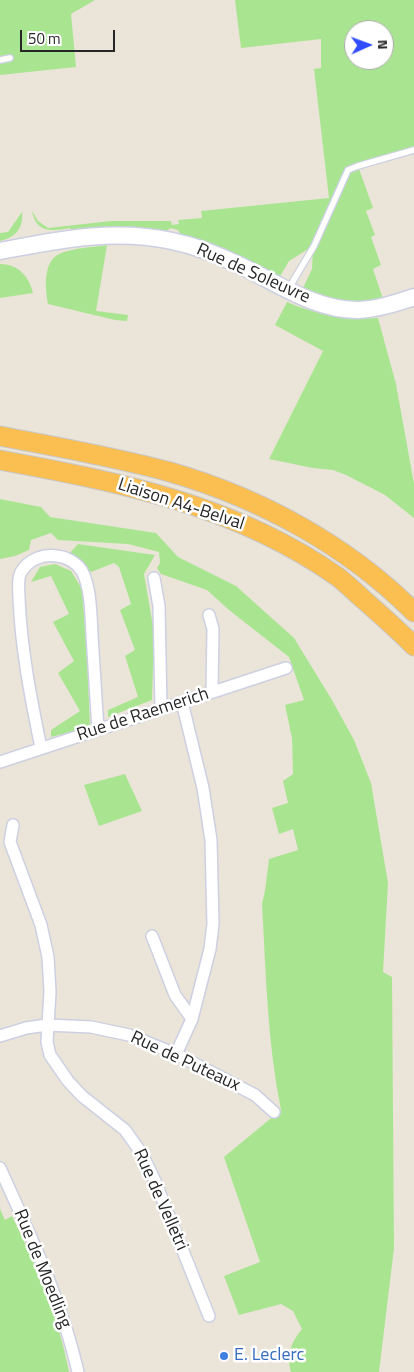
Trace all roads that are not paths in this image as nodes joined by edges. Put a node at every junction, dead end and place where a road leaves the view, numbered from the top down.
1 (10, 58) dead end
2 (0, 60) edge
3 (414, 150) edge
4 (0, 251) edge
5 (288, 290) junction
6 (414, 297) edge
7 (0, 436) edge
8 (0, 460) edge
9 (154, 578) dead end
10 (414, 612) edge
11 (209, 615) dead end
12 (414, 646) edge
13 (286, 668) dead end
14 (212, 692) junction
15 (182, 702) junction
16 (161, 709) junction
17 (98, 730) junction
18 (41, 748) junction
19 (0, 762) edge
20 (13, 825) dead end
21 (152, 936) dead end
22 (192, 1019) junction
23 (47, 1025) junction
24 (0, 1036) edge
25 (176, 1054) junction
26 (274, 1112) dead end
27 (0, 1168) edge
28 (209, 1316) dead end
29 (78, 1372) edge

1 - 2 lane
3 - 5 lane
4 - 5 main road, Rue de Soleuvre
5 - 6 main road, Rue de Soleuvre
7 - 10 highway, Liaison A4-Belval
8 - 12 highway, Liaison A4-Belval
9 - 16 street
11 - 14 street
13 - 14 street, Rue de Raemerich
14 - 15 street, Rue de Raemerich
15 - 16 street, Rue de Raemerich
15 - 22 street
16 - 17 street, Rue de Raemerich
17 - 18 street, Rue de Raemerich
17 - 18 street
18 - 19 street, Rue de Raemerich
20 - 23 street, Rue de Velletri
21 - 22 street
22 - 25 street
23 - 24 street, Rue de Puteaux
23 - 25 street, Rue de Puteaux
23 - 28 street, Rue de Velletri
25 - 26 street, Rue de Puteaux
27 - 29 street, Rue de Moedling

